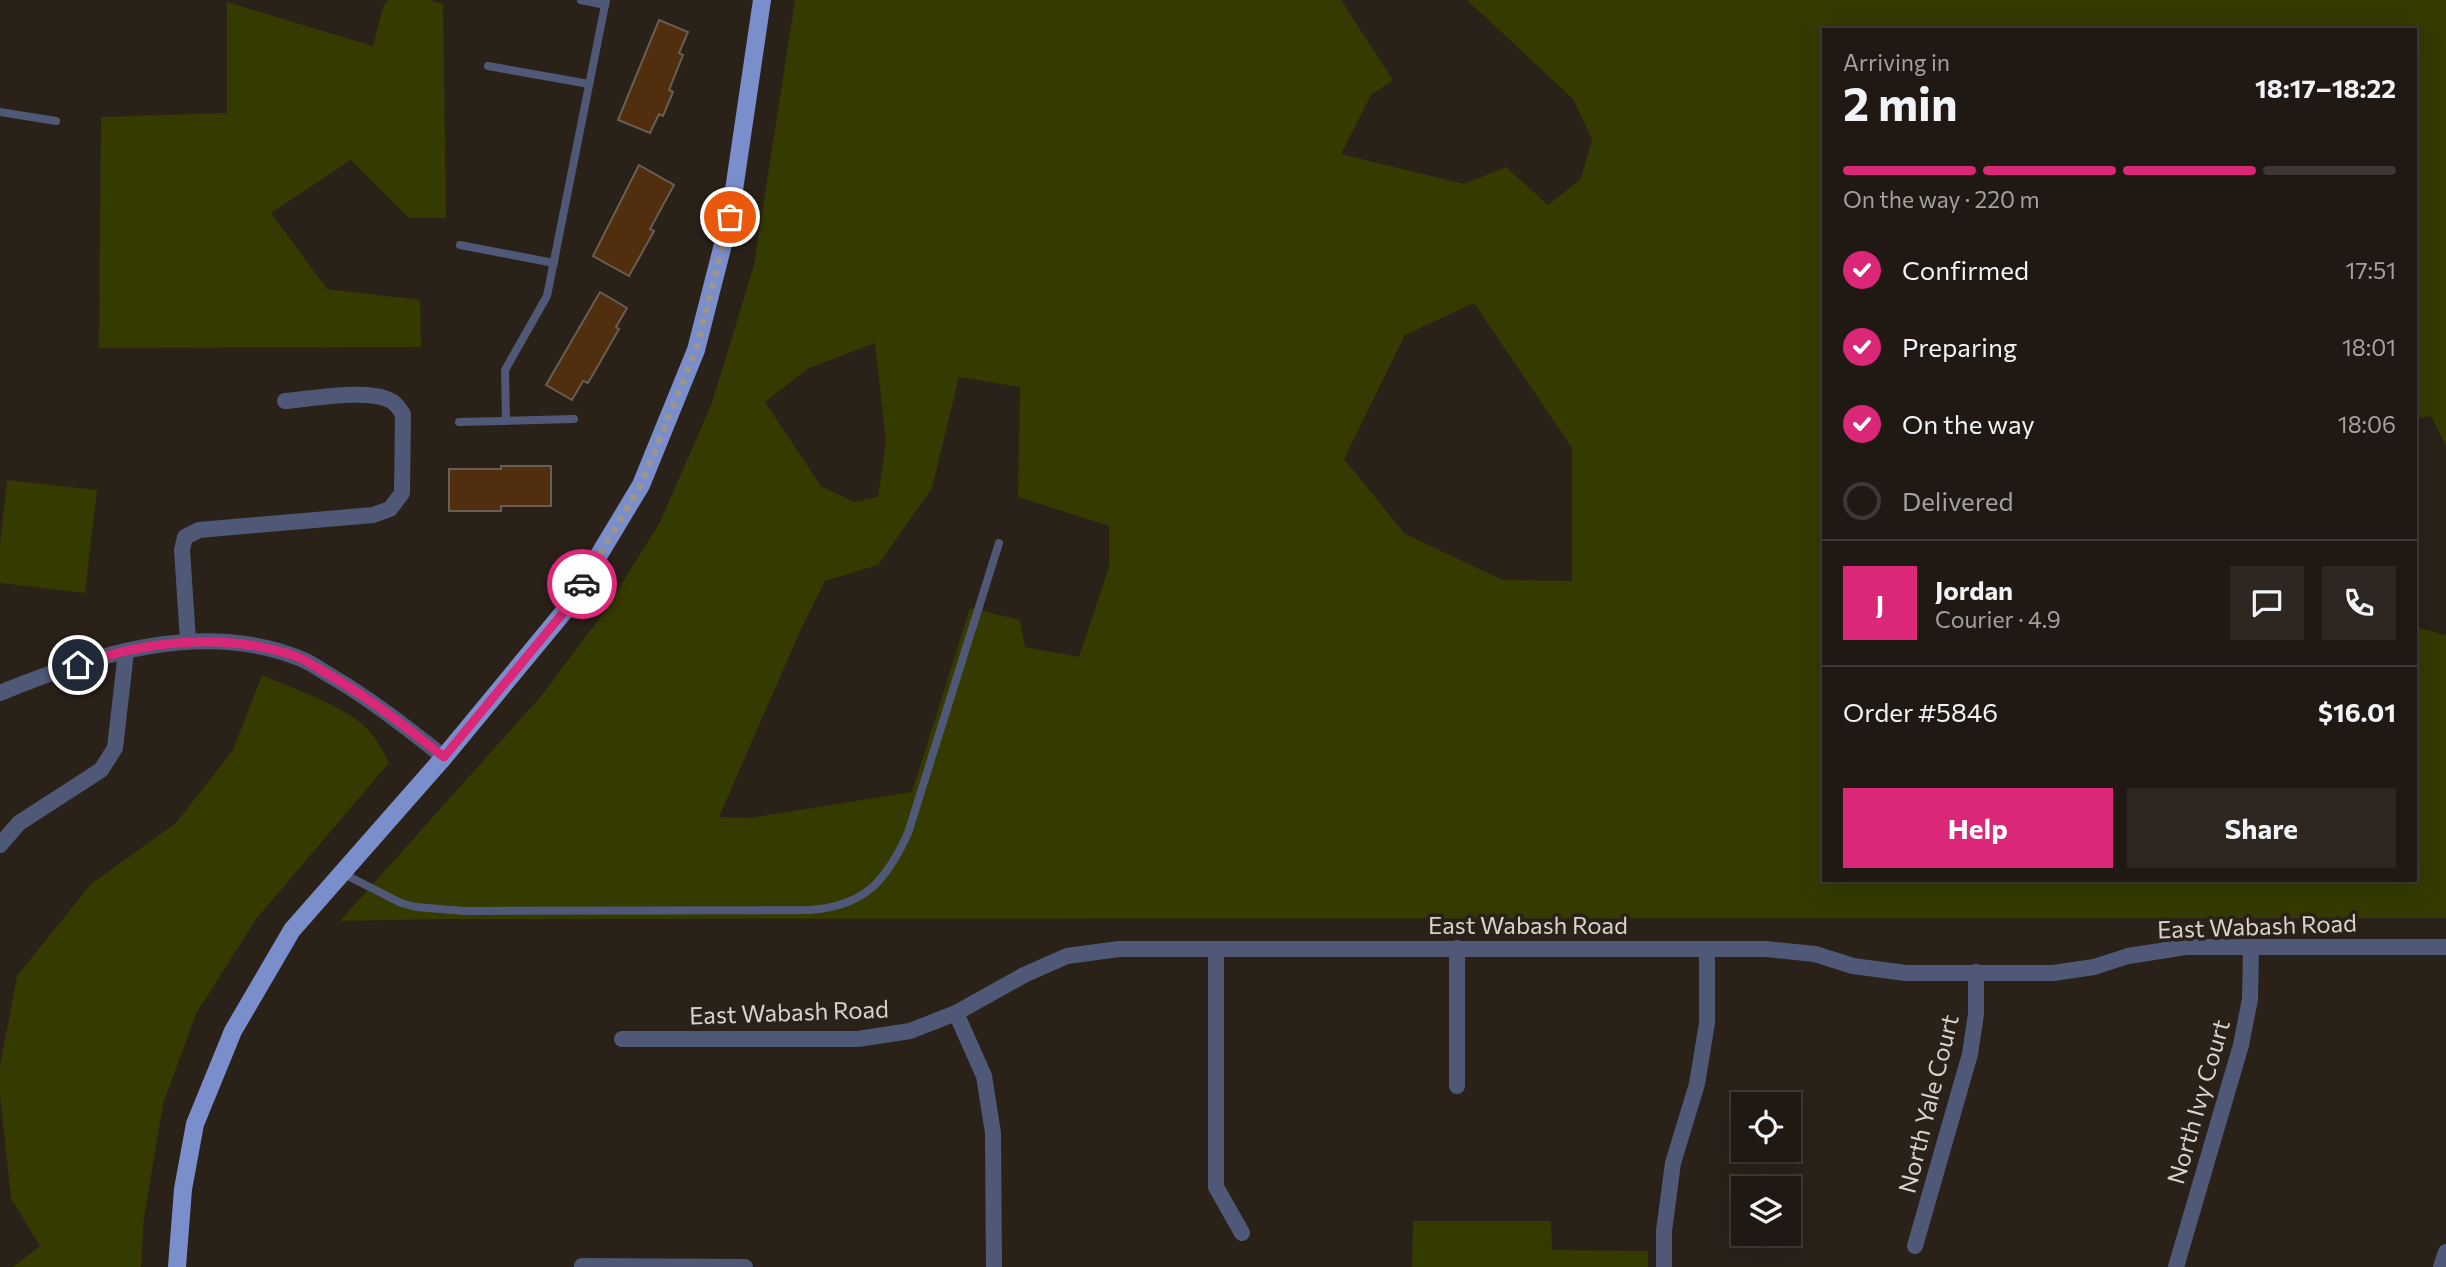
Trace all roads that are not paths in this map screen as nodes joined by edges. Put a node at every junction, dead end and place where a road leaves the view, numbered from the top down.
1 (581, 0) edge
2 (762, 0) edge
3 (605, 3) edge
4 (488, 66) dead end
5 (589, 84) junction
6 (0, 112) edge
7 (56, 121) dead end
8 (460, 245) dead end
9 (554, 263) junction
10 (285, 401) dead end
11 (573, 419) dead end
12 (506, 421) junction
13 (459, 422) dead end
14 (999, 543) dead end
15 (188, 640) junction
16 (126, 652) junction
17 (0, 693) edge
18 (444, 757) junction
19 (0, 845) edge
20 (342, 873) junction
21 (2251, 947) junction
22 (2446, 947) edge
23 (1457, 948) junction
24 (1216, 949) junction
25 (1707, 949) junction
26 (1976, 972) junction
27 (956, 1013) junction
28 (622, 1038) dead end
29 (1457, 1086) dead end
30 (1242, 1233) dead end
31 (1915, 1246) dead end
32 (2446, 1252) edge
33 (582, 1266) edge
34 (177, 1267) edge
35 (745, 1267) edge
36 (994, 1267) edge
37 (1664, 1267) edge
38 (2176, 1267) edge
39 (2441, 1267) edge

1 - 3 lane
2 - 18 main road
3 - 5 lane
4 - 5 lane
5 - 9 lane
6 - 7 lane
8 - 9 lane
9 - 12 lane
10 - 15 street
11 - 12 lane
12 - 13 lane
14 - 20 lane
15 - 16 street
15 - 18 street
16 - 17 street
16 - 19 street
18 - 20 main road
20 - 34 main road
21 - 22 street, East Wabash Road
21 - 26 street, East Wabash Road
21 - 38 street, North Ivy Court
23 - 24 street, East Wabash Road
23 - 25 street, East Wabash Road
23 - 29 street
24 - 27 street, East Wabash Road
24 - 30 street
25 - 26 street, East Wabash Road
25 - 37 street
26 - 31 street, North Yale Court
27 - 28 street, East Wabash Road
27 - 36 street
32 - 39 street
33 - 35 street

